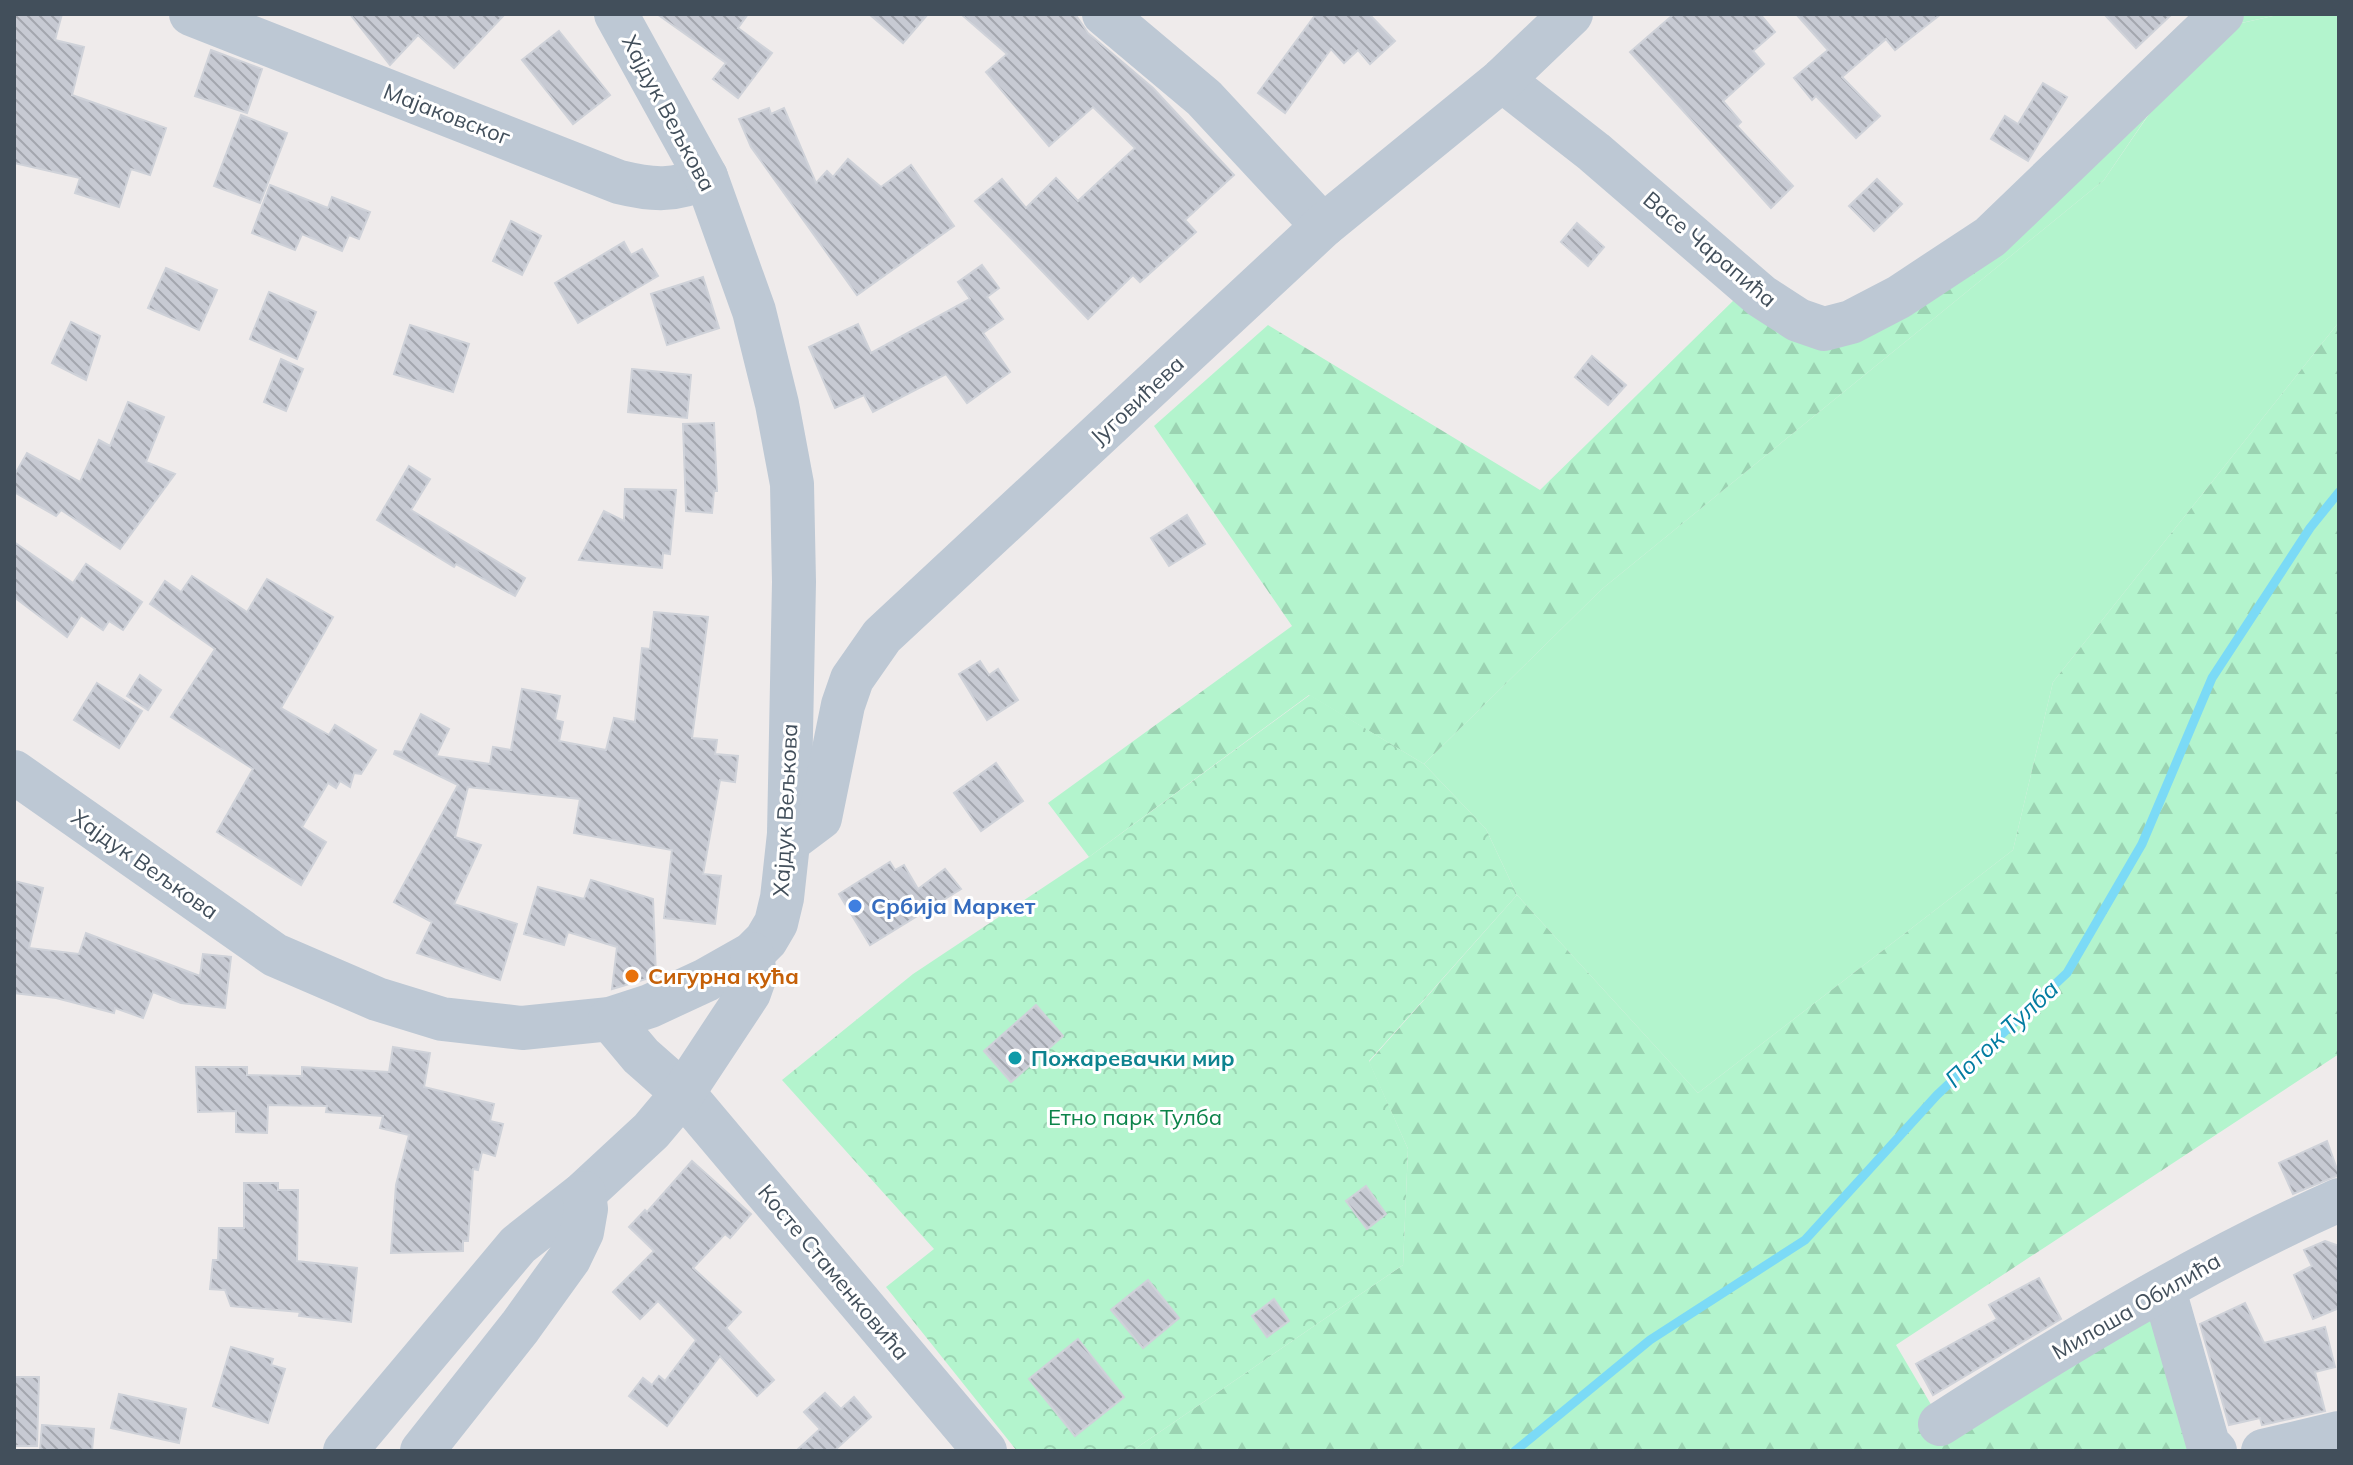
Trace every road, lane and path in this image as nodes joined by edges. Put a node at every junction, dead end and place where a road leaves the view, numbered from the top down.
1 (191, 14) edge
2 (616, 14) edge
3 (1104, 14) edge
4 (1571, 14) edge
5 (2222, 14) edge
6 (1502, 80) junction
7 (706, 177) junction
8 (1323, 226) junction
9 (14, 772) edge
10 (789, 834) junction
11 (752, 954) junction
12 (610, 1019) junction
13 (683, 1093) junction
14 (584, 1193) junction
15 (2339, 1200) edge
16 (2164, 1290) junction
17 (1940, 1424) dead end
18 (2339, 1433) edge
19 (345, 1451) edge
20 (422, 1451) edge
21 (985, 1451) edge
22 (2215, 1451) edge
23 (2263, 1451) edge

1 - 7 street, Мајаковског
2 - 7 street, Хајдук Вељкова
3 - 8 street
4 - 6 street, Југовићева
5 - 6 street, Васе Чарапића
6 - 8 street, Југовићева
7 - 10 street, Хајдук Вељкова
8 - 10 street, Југовићева
9 - 12 street, Хајдук Вељкова
10 - 11 street, Хајдук Вељкова
11 - 12 street, Хајдук Вељкова
11 - 13 street
12 - 13 street, Косте Стаменковића
13 - 14 street
13 - 21 street, Косте Стаменковића
14 - 19 street
14 - 20 street
15 - 16 street, Милоша Обилића
16 - 17 street, Милоша Обилића
16 - 22 street
18 - 23 street

